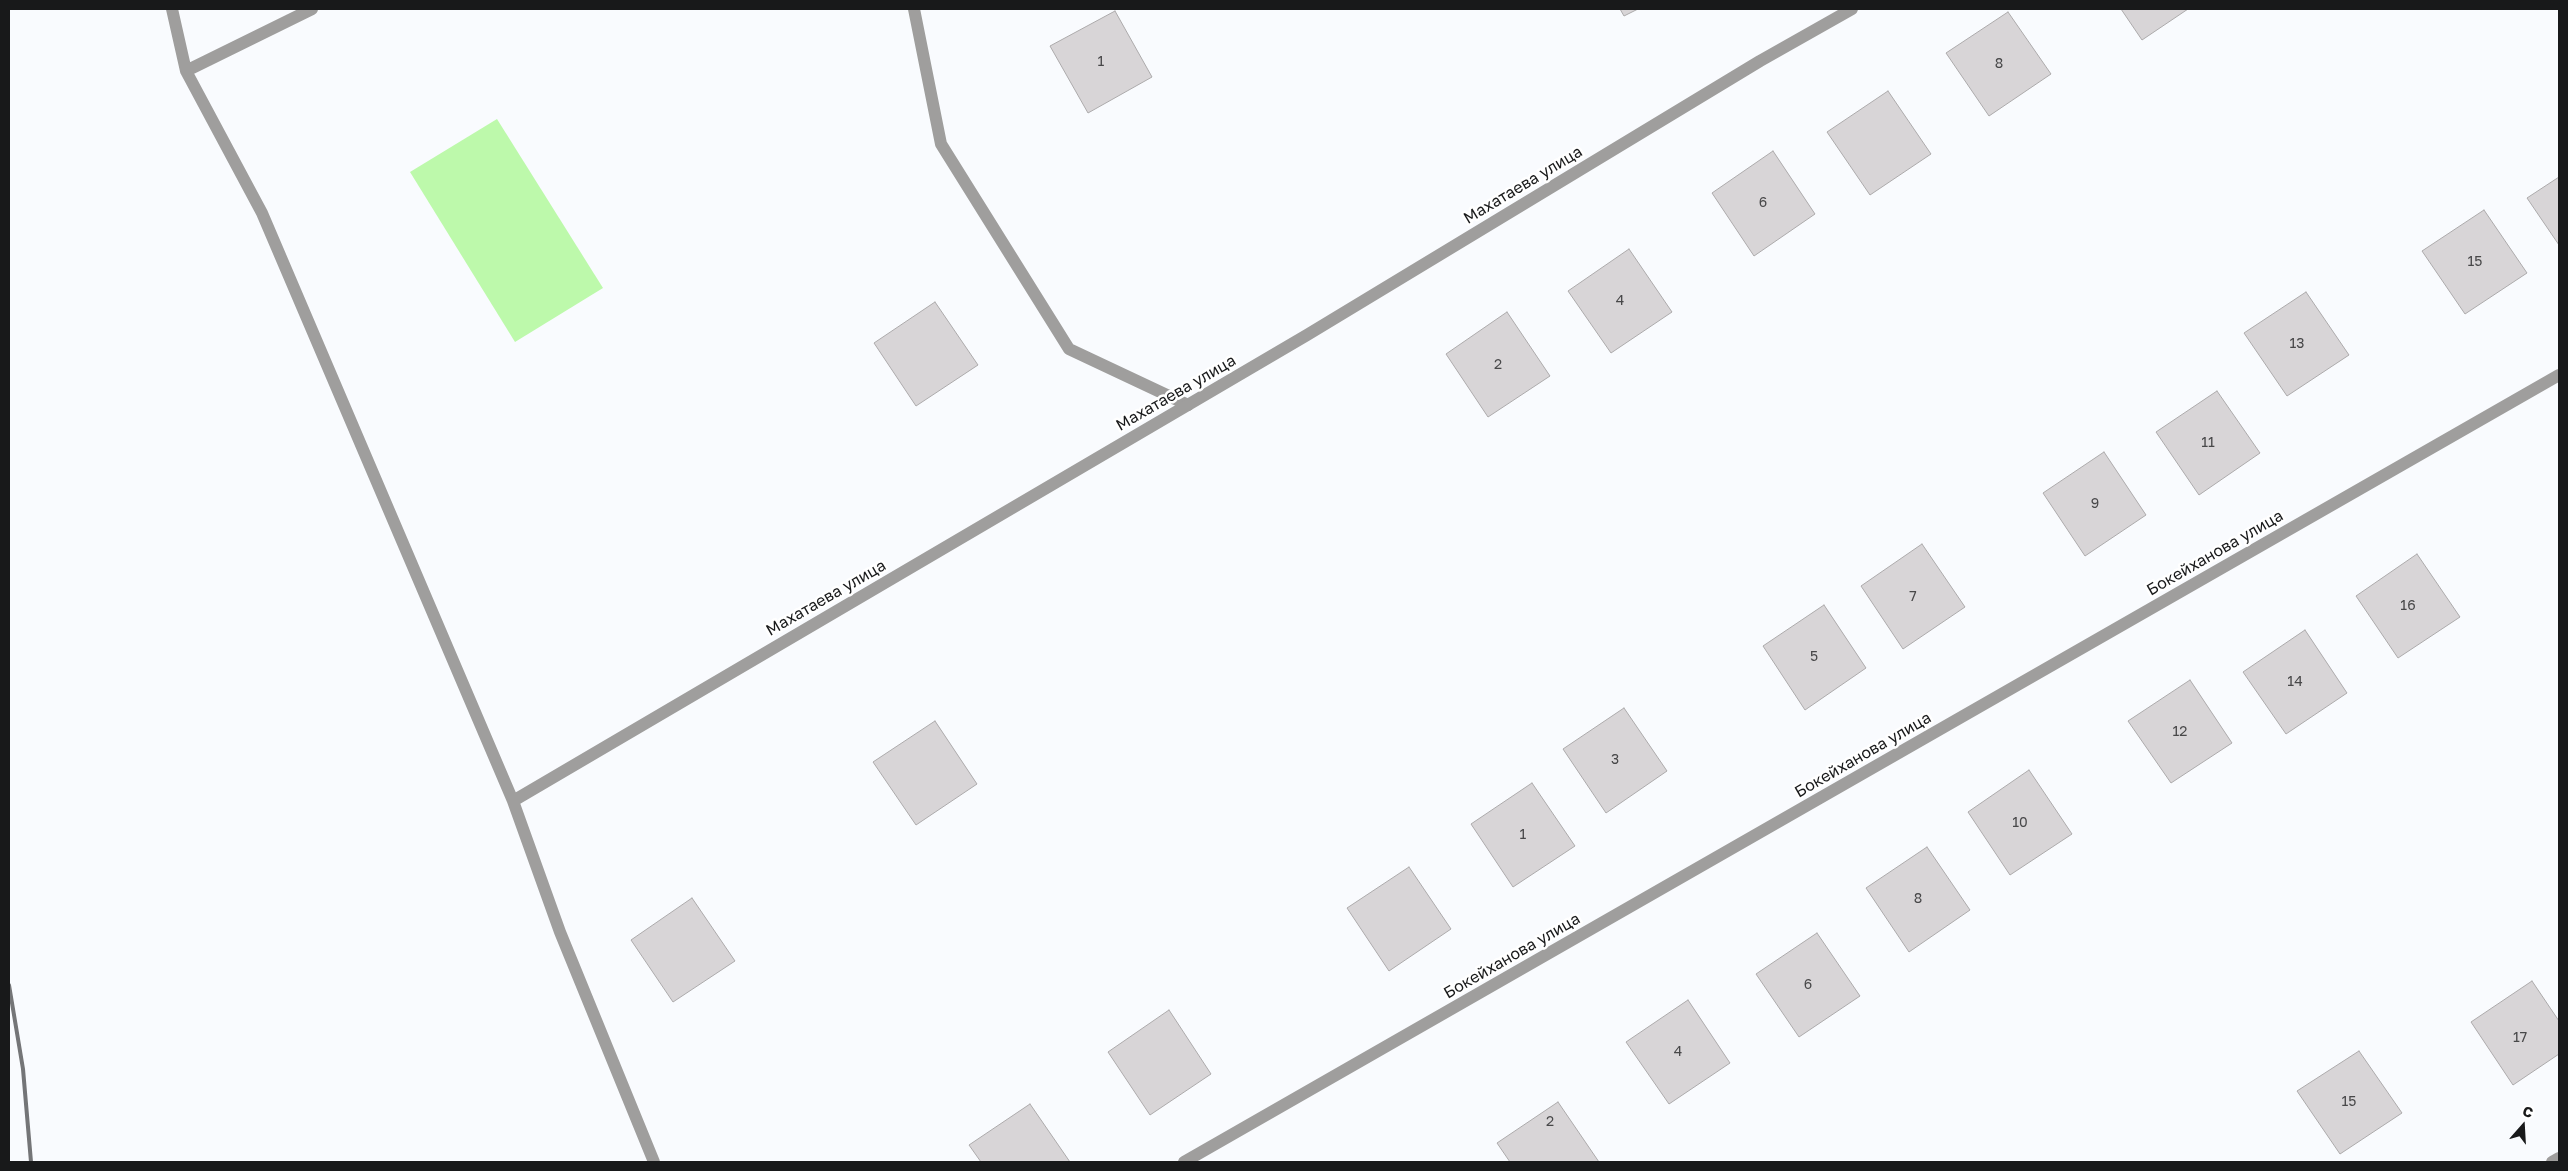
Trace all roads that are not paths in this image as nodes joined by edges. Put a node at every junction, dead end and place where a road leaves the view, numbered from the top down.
1 (172, 9) edge
2 (312, 9) edge
3 (914, 9) edge
4 (1852, 9) edge
5 (186, 71) junction
6 (2559, 375) edge
7 (1188, 405) junction
8 (513, 802) junction
9 (2559, 1158) edge
10 (654, 1162) edge
11 (1184, 1162) edge
12 (2552, 1162) edge

1 - 5 street
2 - 5 street
3 - 7 street
4 - 7 street, Махатаева улица
5 - 8 street
6 - 11 street, Бокейханова улица
7 - 8 street, Махатаева улица
8 - 10 street
9 - 12 street

